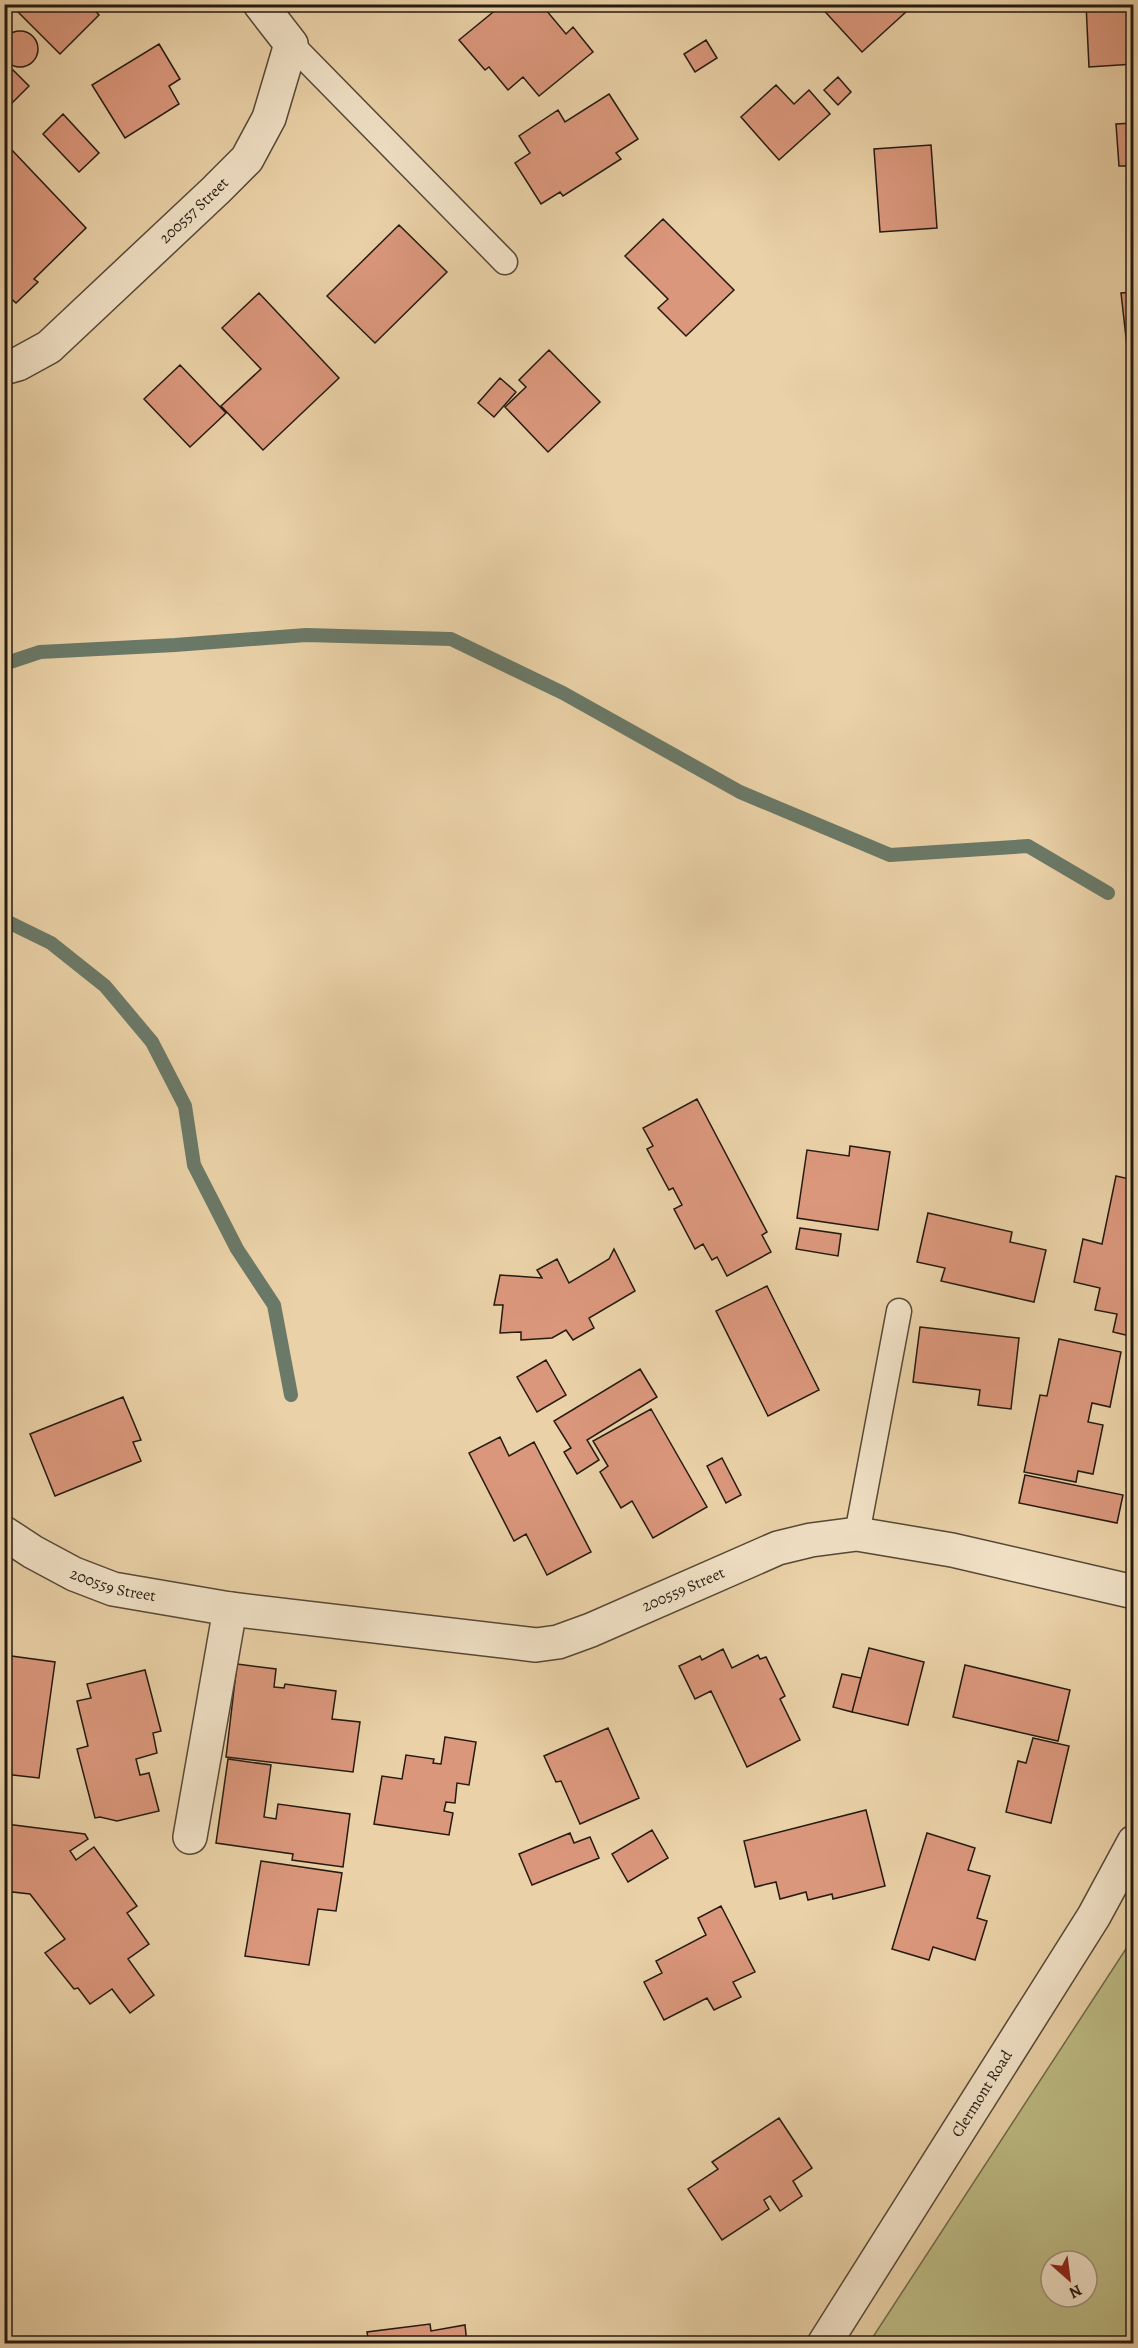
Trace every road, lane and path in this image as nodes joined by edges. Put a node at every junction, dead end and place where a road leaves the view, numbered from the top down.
1 (260, 4) edge
2 (291, 44) junction
3 (506, 262) dead end
4 (4, 368) edge
5 (899, 1311) dead end
6 (4, 1533) edge
7 (857, 1534) junction
8 (1134, 1592) edge
9 (230, 1609) junction
10 (190, 1837) dead end
11 (1134, 1842) edge
12 (824, 2343) edge

1 - 2 street
2 - 3 lane
2 - 4 street, 200557 Street
5 - 7 lane
6 - 9 street, 200559 Street
7 - 8 street, 200559 Street
7 - 9 street, 200559 Street
9 - 10 street
11 - 12 street, Clermont Road

